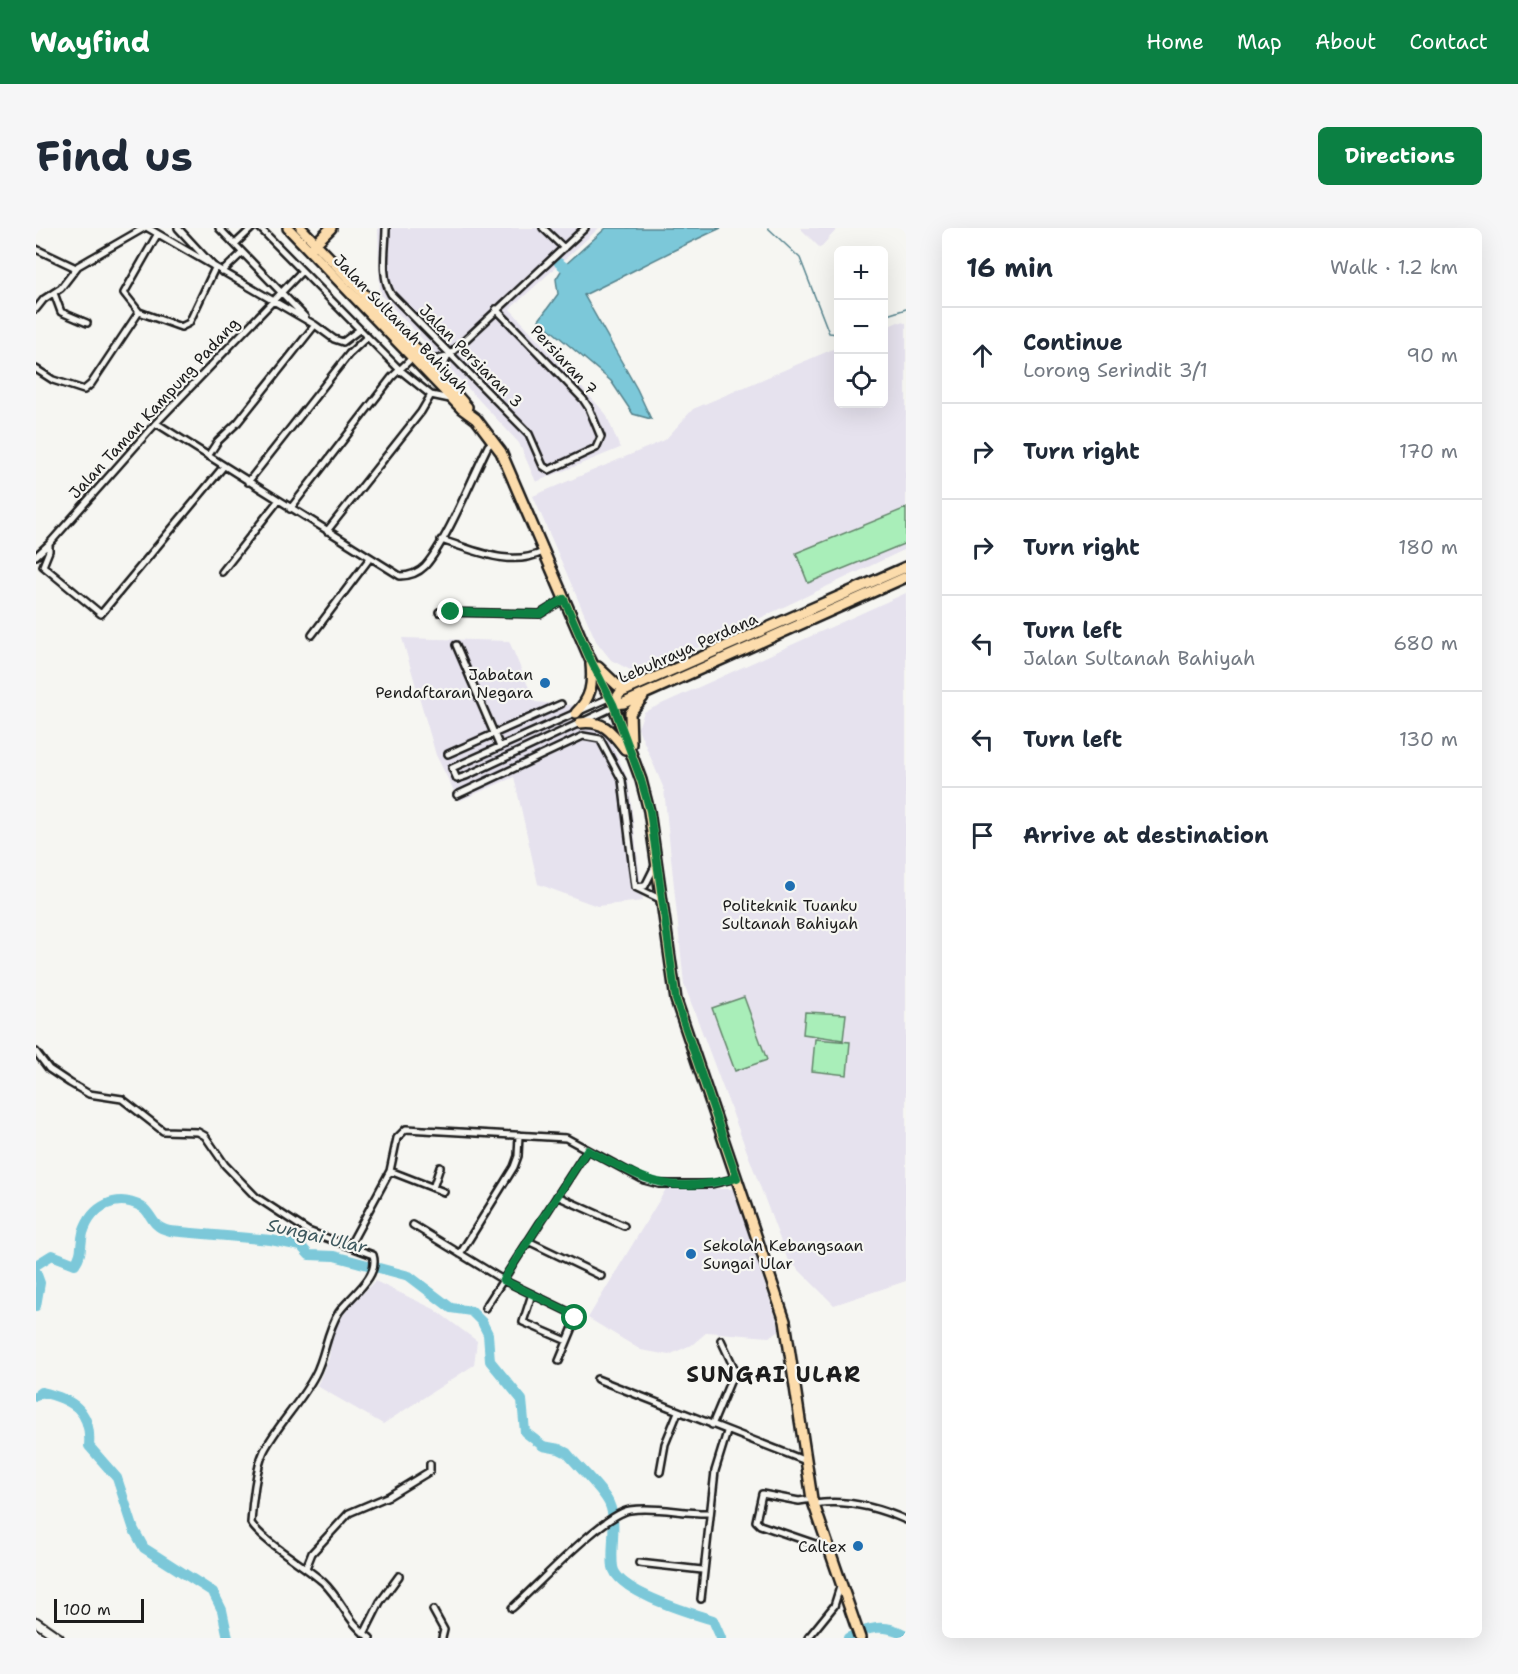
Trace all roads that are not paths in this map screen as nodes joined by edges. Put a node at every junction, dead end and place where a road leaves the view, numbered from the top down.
1 (146, 228) edge
2 (178, 228) edge
3 (219, 228) edge
4 (252, 228) edge
5 (260, 228) edge
6 (288, 228) edge
7 (332, 228) edge
8 (386, 228) edge
9 (543, 228) edge
10 (585, 228) edge
11 (305, 233) edge
12 (157, 235) junction
13 (235, 244) junction
14 (312, 247) junction
15 (564, 248) junction
16 (36, 249) edge
17 (242, 253) junction
18 (328, 257) junction
19 (76, 268) junction
20 (215, 268) junction
21 (302, 271) junction
22 (222, 272) junction
23 (54, 293) junction
24 (282, 294) junction
25 (272, 301) junction
26 (36, 309) edge
27 (496, 309) junction
28 (139, 312) junction
29 (87, 323) dead end
30 (312, 324) junction
31 (359, 330) junction
32 (367, 337) junction
33 (417, 356) junction
34 (449, 356) junction
35 (36, 369) edge
36 (399, 370) junction
37 (446, 382) junction
38 (431, 395) junction
39 (454, 400) junction
40 (470, 412) junction
41 (156, 423) junction
42 (494, 441) junction
43 (208, 456) junction
44 (575, 459) joint
45 (224, 466) junction
46 (248, 482) junction
47 (278, 501) junction
48 (290, 509) junction
49 (327, 531) junction
50 (441, 540) junction
51 (49, 544) junction
52 (543, 552) junction
53 (36, 556) edge
54 (370, 558) junction
55 (906, 567) edge
56 (222, 572) dead end
57 (906, 577) edge
58 (564, 599) junction
59 (439, 612) dead end
60 (770, 628) junction
61 (312, 635) dead end
62 (456, 645) dead end
63 (743, 650) junction
64 (590, 659) junction
65 (670, 672) junction
66 (658, 682) junction
67 (612, 703) junction
68 (561, 704) dead end
69 (576, 713) junction
70 (580, 723) junction
71 (494, 734) junction
72 (500, 747) junction
73 (448, 754) dead end
74 (632, 759) junction
75 (466, 776) junction
76 (470, 788) junction
77 (457, 795) dead end
78 (656, 865) junction
79 (635, 887) junction
80 (660, 899) junction
81 (36, 1052) edge
82 (519, 1135) junction
83 (587, 1150) junction
84 (440, 1167) dead end
85 (390, 1171) junction
86 (737, 1178) junction
87 (434, 1188) junction
88 (444, 1192) dead end
89 (557, 1196) junction
90 (413, 1225) dead end
91 (624, 1226) dead end
92 (528, 1241) junction
93 (350, 1245) junction
94 (460, 1254) junction
95 (601, 1276) dead end
96 (503, 1280) junction
97 (532, 1294) junction
98 (486, 1308) dead end
99 (721, 1340) dead end
100 (567, 1341) junction
101 (559, 1361) dead end
102 (597, 1379) dead end
103 (678, 1412) junction
104 (712, 1425) junction
105 (727, 1432) junction
106 (806, 1461) junction
107 (430, 1464) dead end
108 (660, 1472) dead end
109 (813, 1502) junction
110 (710, 1513) junction
111 (906, 1520) edge
112 (830, 1549) junction
113 (639, 1563) dead end
114 (306, 1568) junction
115 (702, 1570) junction
116 (399, 1576) dead end
117 (840, 1580) junction
118 (700, 1599) dead end
119 (512, 1608) dead end
120 (433, 1610) dead end
121 (36, 1622) edge
122 (364, 1634) junction
123 (59, 1638) edge
124 (370, 1638) edge
125 (442, 1638) edge
126 (808, 1638) edge
127 (860, 1638) edge

1 - 12 street
1 - 19 street
2 - 20 street
3 - 13 street
4 - 13 street
5 - 21 street
6 - 11 main road, Jalan Sultanah Bahiyah
7 - 14 main road
7 - 18 main road
8 - 34 street, Jalan Persiaran 3
9 - 15 street
10 - 15 street
11 - 14 main road, Jalan Sultanah Bahiyah
12 - 20 street
12 - 28 street
13 - 17 street
14 - 18 main road, Jalan Sultanah Bahiyah
14 - 33 main road, Jalan Sultanah Bahiyah
15 - 27 street
16 - 19 street
17 - 22 street
17 - 24 street
18 - 33 main road, Jalan Sultanah Bahiyah
19 - 23 street
20 - 22 street
20 - 28 street
21 - 24 street, Jalan Taman Kampung Padang
21 - 31 street
22 - 25 street
23 - 26 street
23 - 29 street
24 - 25 street, Jalan Taman Kampung Padang
24 - 30 street
25 - 30 street
25 - 41 street, Jalan Taman Kampung Padang
27 - 34 street
27 - 44 street, Persiaran 7
28 - 35 street
30 - 31 street
30 - 43 street
31 - 32 street
32 - 36 street
32 - 46 street
33 - 34 street
33 - 36 street
33 - 37 main road, Jalan Sultanah Bahiyah
33 - 39 main road, Jalan Sultanah Bahiyah
34 - 37 street
34 - 44 street, Jalan Persiaran 3
36 - 38 street
36 - 48 street
37 - 40 main road, Jalan Sultanah Bahiyah
38 - 39 street
38 - 49 street
39 - 40 main road, Jalan Sultanah Bahiyah
40 - 42 main road, Jalan Sultanah Bahiyah
41 - 43 street
41 - 51 street, Jalan Taman Kampung Padang
42 - 50 street
42 - 52 main road, Jalan Sultanah Bahiyah
43 - 45 street
45 - 46 street
45 - 51 street, Jalan Taman Kampung Padang
46 - 47 street
47 - 48 street
47 - 56 street
48 - 49 street
49 - 54 street
50 - 52 street
50 - 54 street
51 - 53 street
52 - 58 main road, Jalan Sultanah Bahiyah
54 - 61 street
55 - 60 main road, Lebuhraya Perdana
57 - 63 main road, Lebuhraya Perdana
58 - 59 street
58 - 64 main road, Jalan Sultanah Bahiyah
60 - 63 main road
60 - 65 main road, Lebuhraya Perdana
62 - 71 street
63 - 65 main road
63 - 66 main road, Lebuhraya Perdana
64 - 66 main road
64 - 67 main road, Jalan Sultanah Bahiyah
64 - 69 main road
65 - 66 main road, Lebuhraya Perdana
66 - 67 main road, Lebuhraya Perdana
66 - 67 main road, Lebuhraya Perdana
66 - 74 main road
67 - 69 street
67 - 70 street
67 - 74 main road, Jalan Sultanah Bahiyah
68 - 71 street
69 - 72 street
70 - 74 main road
70 - 75 street
71 - 72 street
71 - 73 street
72 - 75 street
74 - 78 main road, Jalan Sultanah Bahiyah
75 - 76 street
76 - 77 street
76 - 79 street
78 - 79 street
78 - 80 main road, Jalan Sultanah Bahiyah
79 - 80 street
80 - 86 main road, Jalan Sultanah Bahiyah
81 - 93 street
82 - 83 street
82 - 85 street
82 - 94 street
83 - 86 street
83 - 89 street
84 - 87 street
85 - 87 street
85 - 93 street
86 - 106 main road, Jalan Sultanah Bahiyah
87 - 88 street
89 - 91 street
89 - 92 street
90 - 94 street
92 - 95 street
92 - 96 street
93 - 114 street
94 - 96 street
96 - 97 street
96 - 98 street
97 - 100 street
97 - 100 street
99 - 104 street
100 - 101 street
102 - 103 street
103 - 104 street
103 - 108 street
104 - 105 street
105 - 106 street
105 - 110 street
106 - 109 main road, Jalan Sultanah Bahiyah
107 - 114 street
109 - 111 street
109 - 112 main road, Jalan Sultanah Bahiyah
109 - 112 street
110 - 115 street
110 - 119 street
112 - 117 main road, Jalan Sultanah Bahiyah
113 - 115 street
114 - 122 street
115 - 118 street
116 - 122 street
117 - 126 street
117 - 127 main road, Jalan Sultanah Bahiyah
120 - 125 street
121 - 123 main road
122 - 124 street

